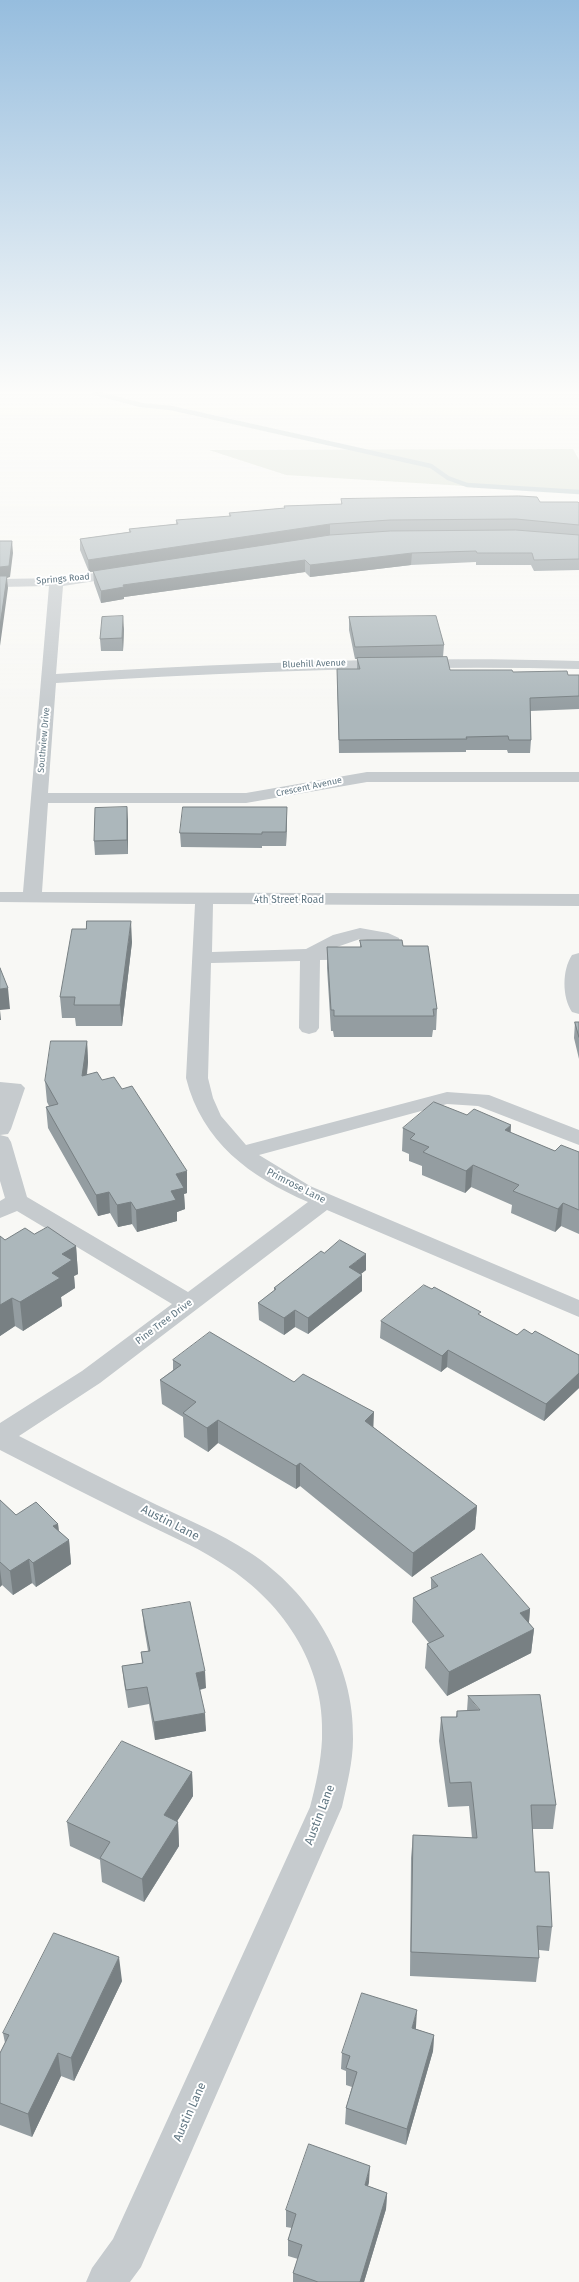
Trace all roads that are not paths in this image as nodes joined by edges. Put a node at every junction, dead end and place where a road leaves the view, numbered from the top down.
1 (138, 570) edge
2 (56, 582) junction
3 (0, 583) edge
4 (579, 665) edge
5 (49, 679) junction
6 (579, 777) edge
7 (39, 798) junction
8 (0, 897) edge
9 (32, 898) junction
10 (204, 899) junction
11 (579, 900) edge
12 (201, 958) junction
13 (579, 959) edge
14 (579, 1008) edge
15 (309, 1028) dead end
16 (0, 1088) edge
17 (0, 1129) edge
18 (579, 1138) edge
19 (0, 1142) edge
20 (242, 1154) junction
21 (324, 1201) junction
22 (8, 1206) edge
23 (190, 1303) junction
24 (579, 1309) edge
25 (0, 1437) edge
26 (106, 2282) edge

1 - 2 street, Springs Road
2 - 3 street, Springs Road
2 - 5 street, Southview Drive
4 - 5 street, Bluehill Avenue
5 - 7 street, Southview Drive
6 - 7 street, Crescent Avenue
7 - 9 street, Southview Drive
8 - 9 street, 4th Street Road
9 - 10 street, 4th Street Road
10 - 11 street, 4th Street Road
10 - 12 street, Primrose Lane
12 - 15 street
12 - 20 street, Primrose Lane
13 - 14 street
16 - 17 street
18 - 20 street
19 - 22 street
20 - 21 street, Primrose Lane
21 - 23 street, Pine Tree Drive
21 - 24 street, Primrose Lane
22 - 23 street
23 - 25 street, Pine Tree Drive
25 - 26 street, Austin Lane

